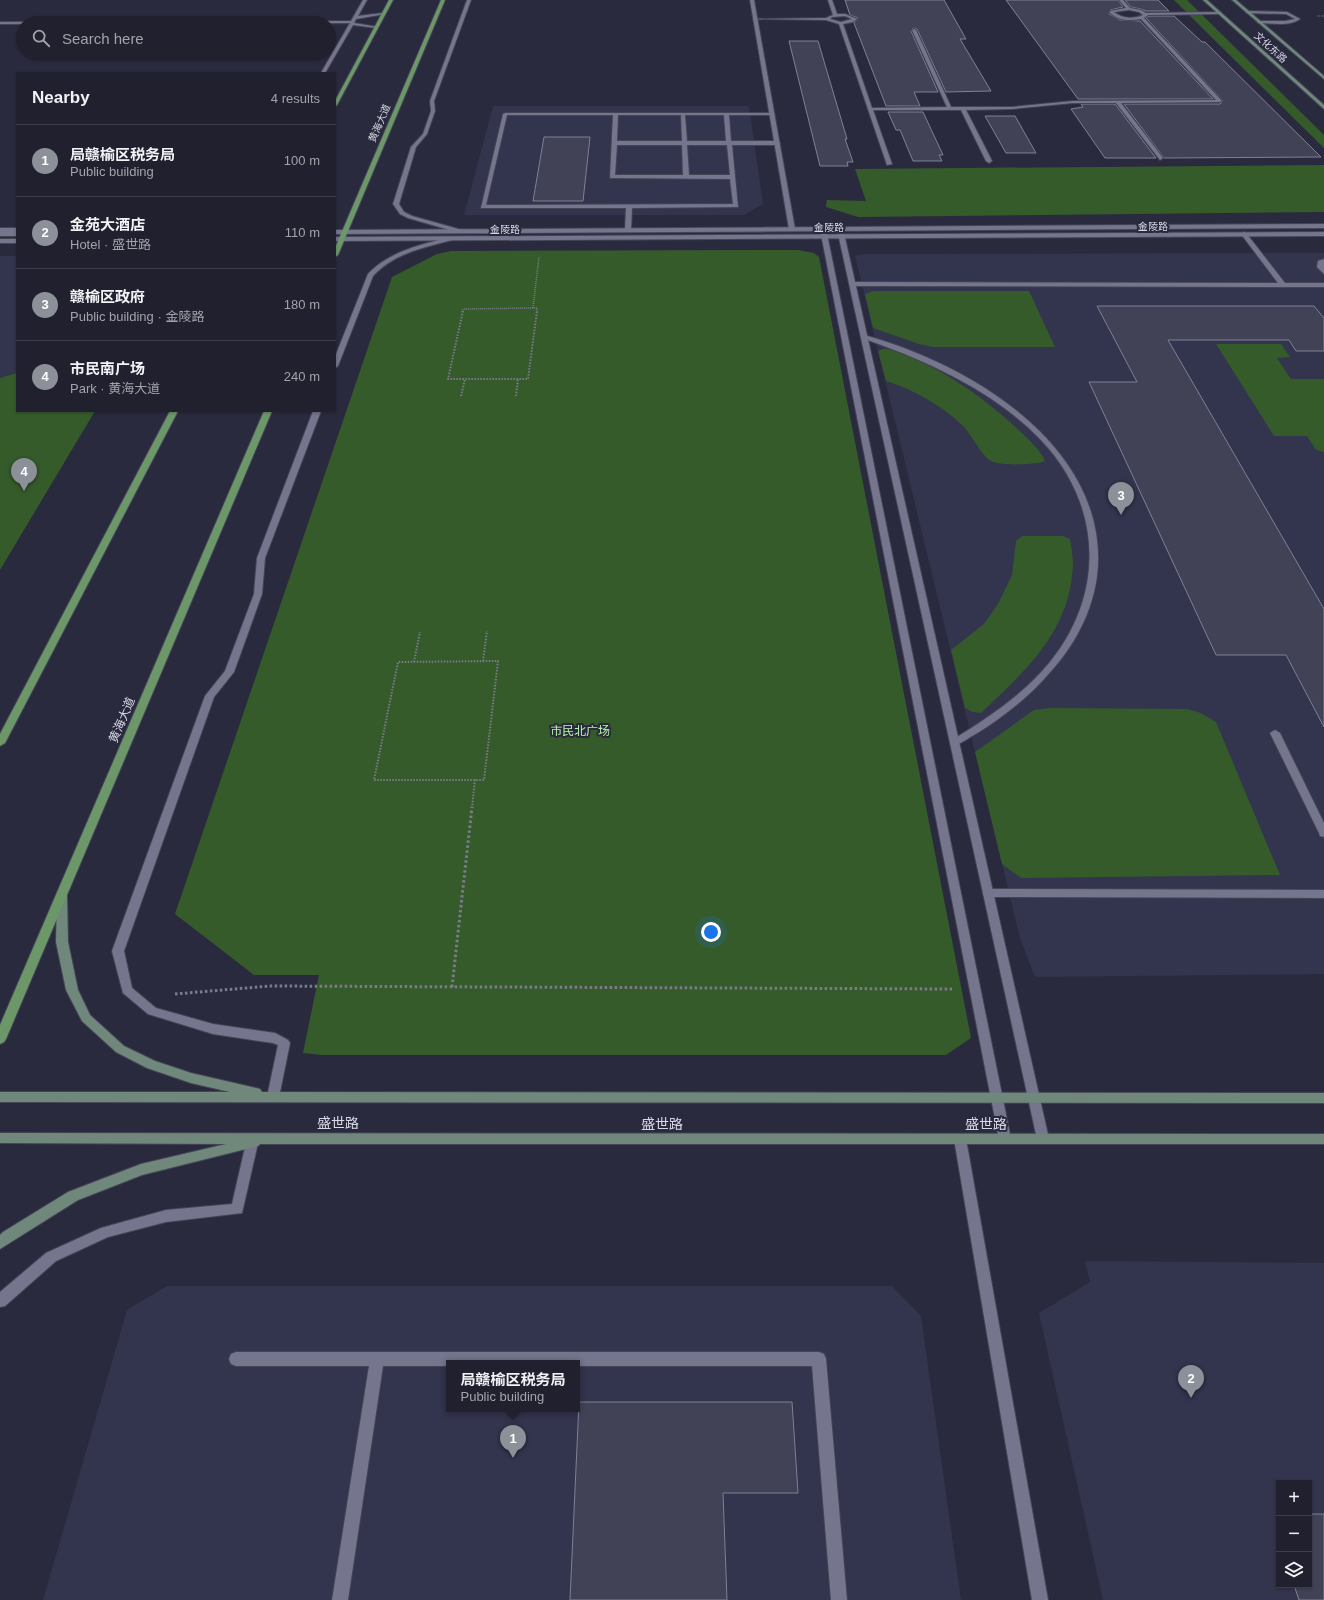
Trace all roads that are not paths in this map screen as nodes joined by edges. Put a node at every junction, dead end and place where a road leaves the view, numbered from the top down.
1 (365, 0) edge
2 (390, 0) edge
3 (444, 0) edge
4 (469, 0) edge
5 (752, 0) edge
6 (830, 0) edge
7 (1120, 0) edge
8 (1205, 0) edge
9 (1234, 0) edge
10 (1129, 9) junction
11 (1247, 12) junction
12 (1220, 13) junction
13 (383, 14) junction
14 (835, 15) junction
15 (1144, 16) junction
16 (755, 18) junction
17 (827, 18) junction
18 (336, 21) edge
19 (353, 21) junction
20 (1258, 22) junction
21 (0, 23) edge
22 (16, 23) edge
23 (841, 23) junction
24 (376, 27) junction
25 (914, 30) dead end
26 (336, 51) edge
27 (331, 60) edge
28 (325, 72) edge
29 (1324, 78) edge
30 (1117, 101) junction
31 (336, 103) edge
32 (1324, 108) edge
33 (870, 109) junction
34 (950, 109) junction
35 (964, 109) junction
36 (616, 114) junction
37 (683, 114) junction
38 (726, 114) junction
39 (772, 114) junction
40 (614, 143) junction
41 (684, 143) junction
42 (730, 143) junction
43 (777, 143) junction
44 (1160, 158) dead end
45 (989, 161) dead end
46 (889, 164) dead end
47 (686, 177) junction
48 (733, 177) junction
49 (629, 206) junction
50 (1324, 226) edge
51 (792, 229) junction
52 (0, 230) edge
53 (16, 230) edge
54 (628, 230) junction
55 (460, 231) junction
56 (336, 232) edge
57 (345, 232) junction
58 (823, 233) junction
59 (841, 233) junction
60 (0, 234) edge
61 (16, 234) edge
62 (1244, 234) junction
63 (1324, 234) edge
64 (338, 239) edge
65 (450, 239) junction
66 (0, 241) edge
67 (16, 241) edge
68 (336, 249) edge
69 (1324, 261) edge
70 (1324, 272) edge
71 (852, 284) junction
72 (1283, 285) junction
73 (1324, 285) edge
74 (864, 337) junction
75 (336, 363) edge
76 (173, 412) edge
77 (268, 412) edge
78 (318, 412) edge
79 (1275, 733) dead end
80 (955, 742) junction
81 (0, 743) edge
82 (1324, 834) edge
83 (988, 893) junction
84 (62, 894) junction
85 (1324, 894) edge
86 (0, 1039) edge
87 (0, 1096) edge
88 (273, 1097) junction
89 (997, 1098) junction
90 (1034, 1098) junction
91 (1324, 1098) edge
92 (0, 1138) edge
93 (270, 1138) junction
94 (960, 1139) junction
95 (1005, 1139) junction
96 (1043, 1139) junction
97 (1324, 1139) edge
98 (252, 1143) junction
99 (0, 1243) edge
100 (0, 1302) edge
101 (236, 1359) dead end
102 (377, 1359) junction
103 (340, 1600) edge
104 (839, 1600) edge
105 (1040, 1600) edge

1 - 19 street
2 - 13 main road
3 - 57 main road, 黄海大道
4 - 55 street
5 - 16 street
6 - 14 street
7 - 10 street
8 - 12 main road, 文化东路
9 - 11 main road, 文化东路
10 - 15 street
10 - 15 street
11 - 20 main road, 文化东路
11 - 20 street
12 - 15 street
12 - 32 main road, 文化东路
13 - 19 street
13 - 24 main road
14 - 17 street
14 - 23 street
15 - 30 street
16 - 17 street
16 - 39 street
17 - 23 street
18 - 19 street
19 - 24 street
19 - 26 street
20 - 29 main road, 文化东路
21 - 22 street
23 - 33 street
24 - 31 main road
25 - 34 street
27 - 28 street
30 - 35 street
30 - 44 street
33 - 34 street
33 - 46 street
34 - 35 street
35 - 45 street
36 - 37 street
36 - 40 street
36 - 49 street
37 - 38 street
37 - 41 street
38 - 39 street
38 - 42 street
39 - 43 street
40 - 41 street
40 - 47 street
41 - 42 street
41 - 47 street
42 - 43 street
42 - 48 street
43 - 51 street
47 - 48 street
48 - 49 street
49 - 54 street
50 - 59 street, 金陵路
51 - 54 street, 金陵路
51 - 58 street, 金陵路
52 - 53 street
54 - 55 street, 金陵路
55 - 57 street, 金陵路
56 - 57 street, 金陵路
57 - 64 main road, 黄海大道
58 - 59 street, 金陵路
58 - 65 street, 金陵路
58 - 89 street
59 - 62 street, 金陵路
59 - 71 street
60 - 61 street
62 - 63 street, 金陵路
62 - 72 street
64 - 65 street, 金陵路
64 - 68 main road, 黄海大道
65 - 75 street
66 - 67 street
69 - 70 street
71 - 72 street
71 - 74 street
72 - 73 street
74 - 80 street
74 - 80 street
76 - 81 main road
77 - 84 main road, 黄海大道
78 - 88 street
79 - 82 street
80 - 83 street
83 - 85 street
83 - 90 street
84 - 86 main road, 黄海大道
84 - 88 main road
87 - 88 main road, 盛世路
88 - 89 main road, 盛世路
89 - 90 main road, 盛世路
89 - 95 street
90 - 91 main road, 盛世路
90 - 96 street
92 - 93 main road, 盛世路
93 - 94 main road, 盛世路
93 - 98 main road
94 - 95 main road, 盛世路
94 - 105 street
95 - 96 main road, 盛世路
96 - 97 main road, 盛世路
98 - 99 main road
98 - 100 street
101 - 102 street
102 - 103 street
102 - 104 street

